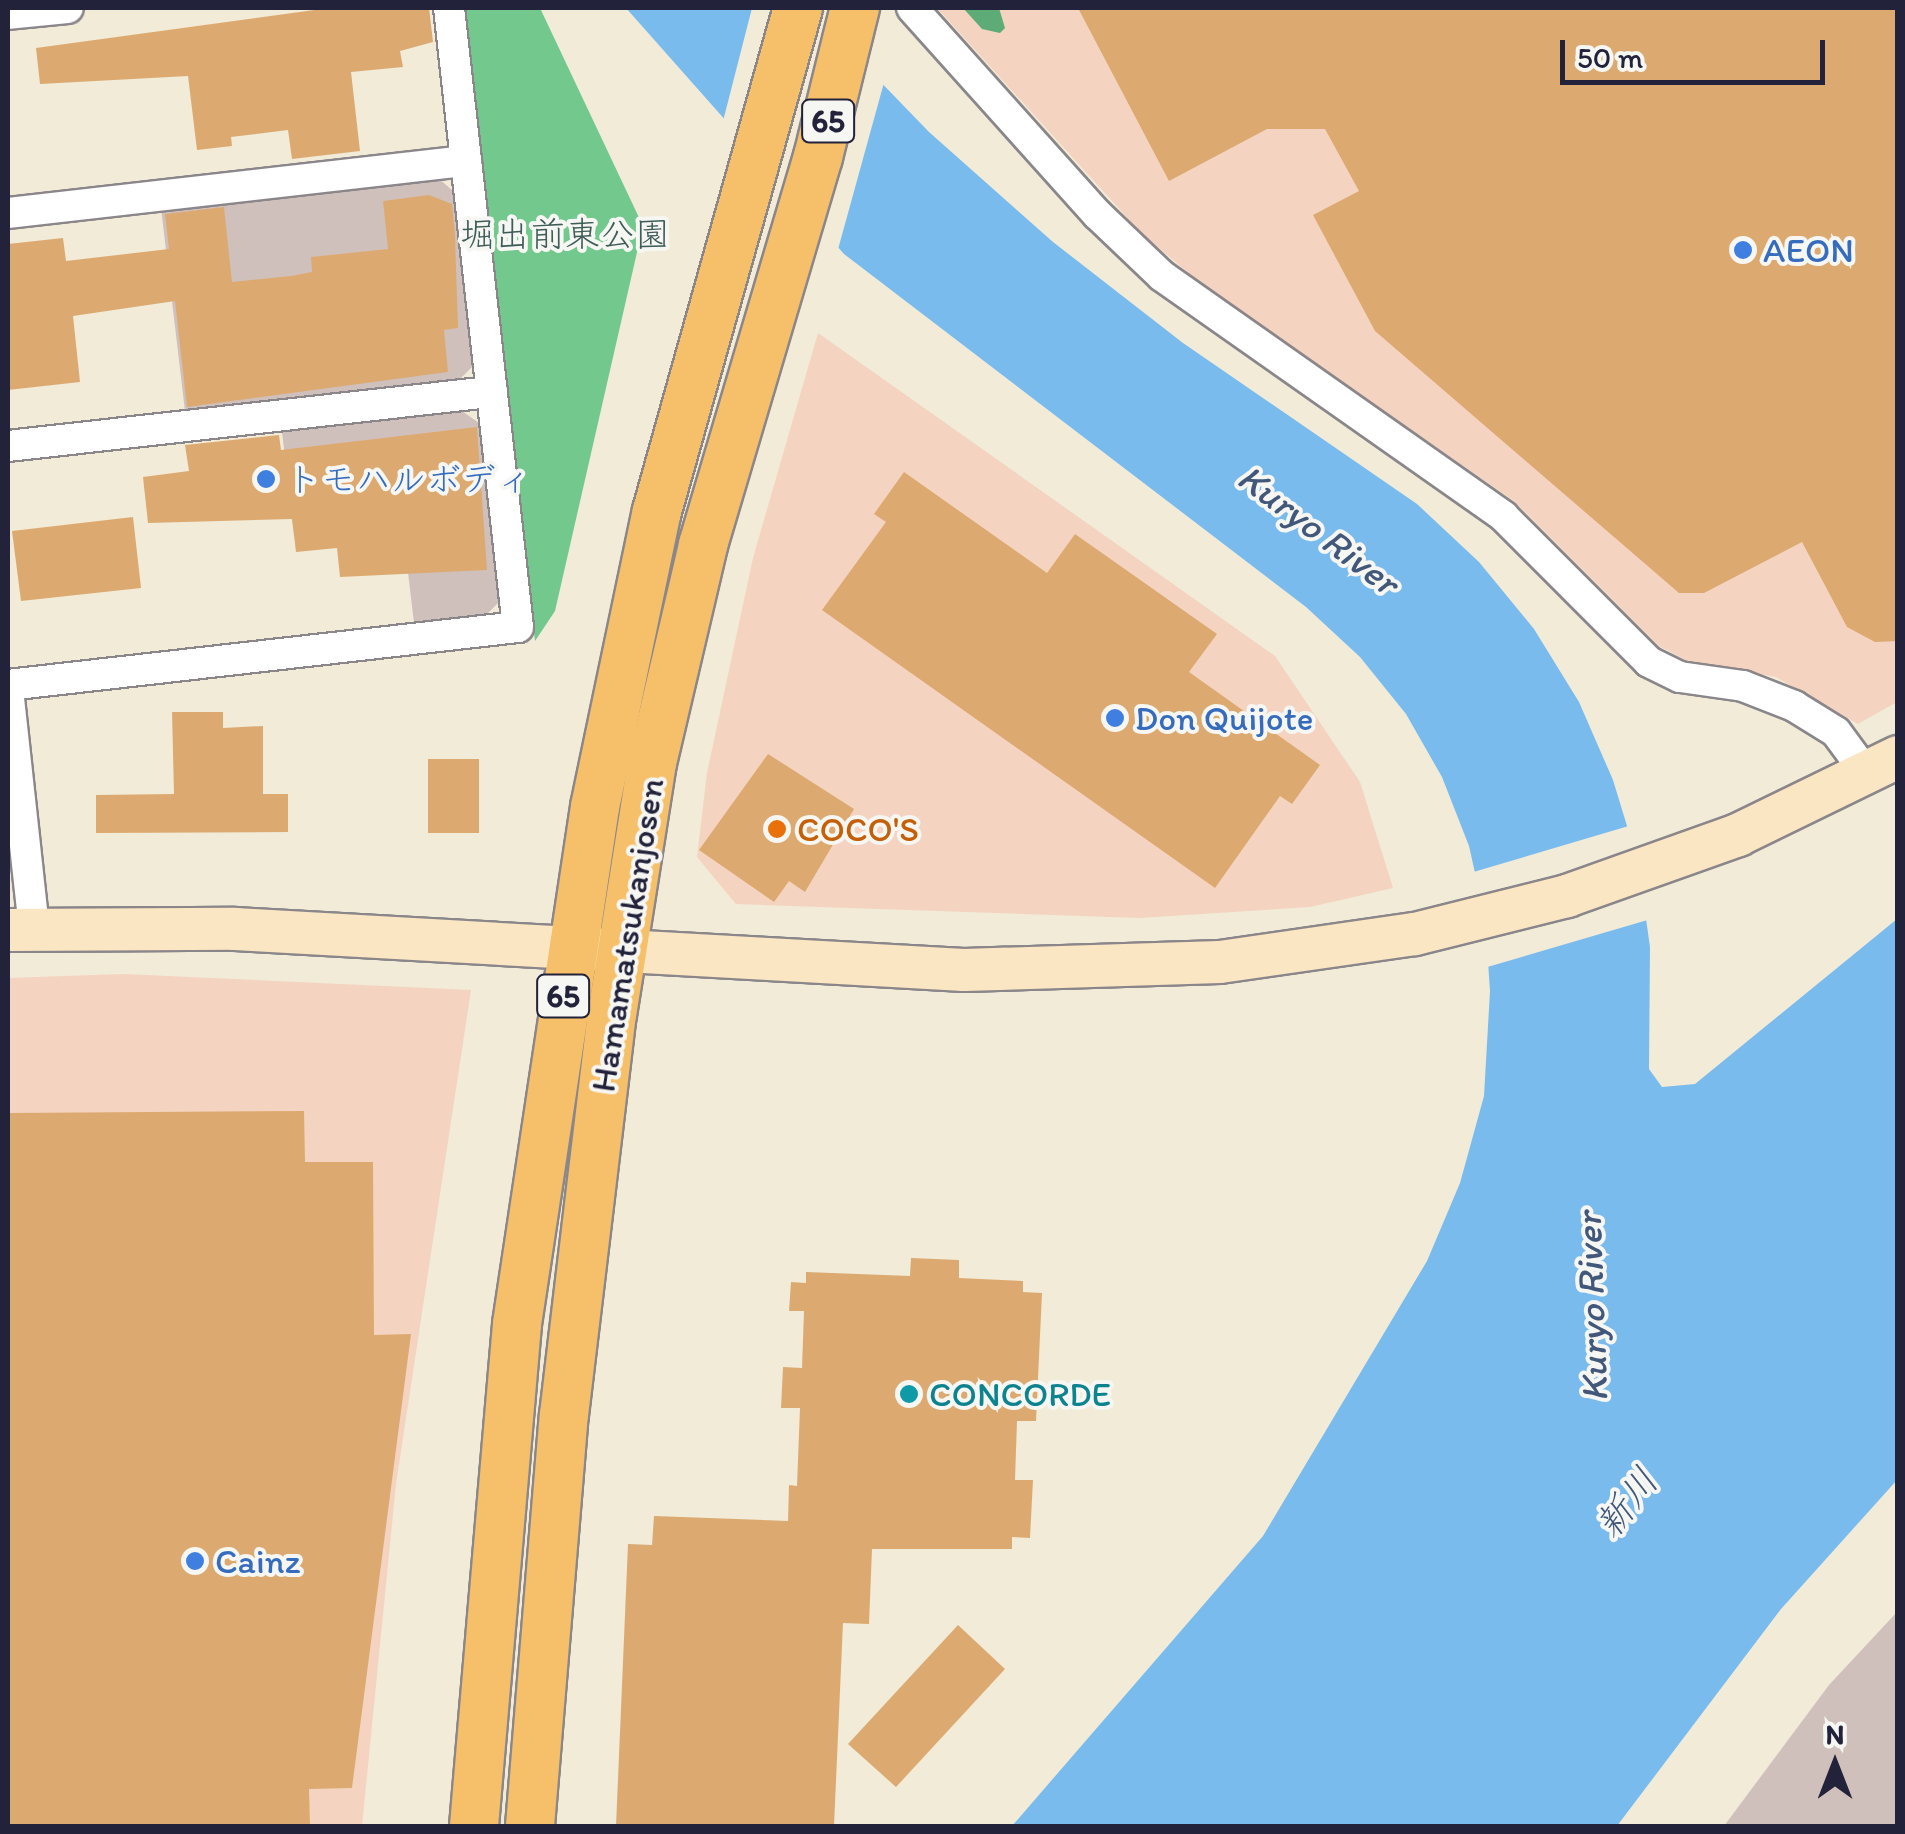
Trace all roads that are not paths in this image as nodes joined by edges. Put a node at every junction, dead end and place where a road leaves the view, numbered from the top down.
1 (68, 8) edge
2 (449, 8) edge
3 (798, 8) edge
4 (912, 8) edge
5 (855, 9) edge
6 (8, 14) edge
7 (466, 161) junction
8 (8, 213) edge
9 (492, 392) junction
10 (8, 446) edge
11 (8, 687) edge
12 (1882, 765) edge
13 (21, 930) edge
14 (571, 948) junction
15 (622, 951) junction
16 (474, 1826) edge
17 (530, 1826) edge

1 - 6 street
2 - 7 street
3 - 14 main road, Hamamatsukanjosen / 65
4 - 12 street
5 - 15 main road, Hamamatsukanjosen / 65
7 - 8 street
7 - 9 street
9 - 10 street
9 - 11 street
11 - 13 street
12 - 15 street
13 - 14 street
14 - 15 street
14 - 16 main road, Hamamatsukanjosen / 65
15 - 17 main road, Hamamatsukanjosen / 65

